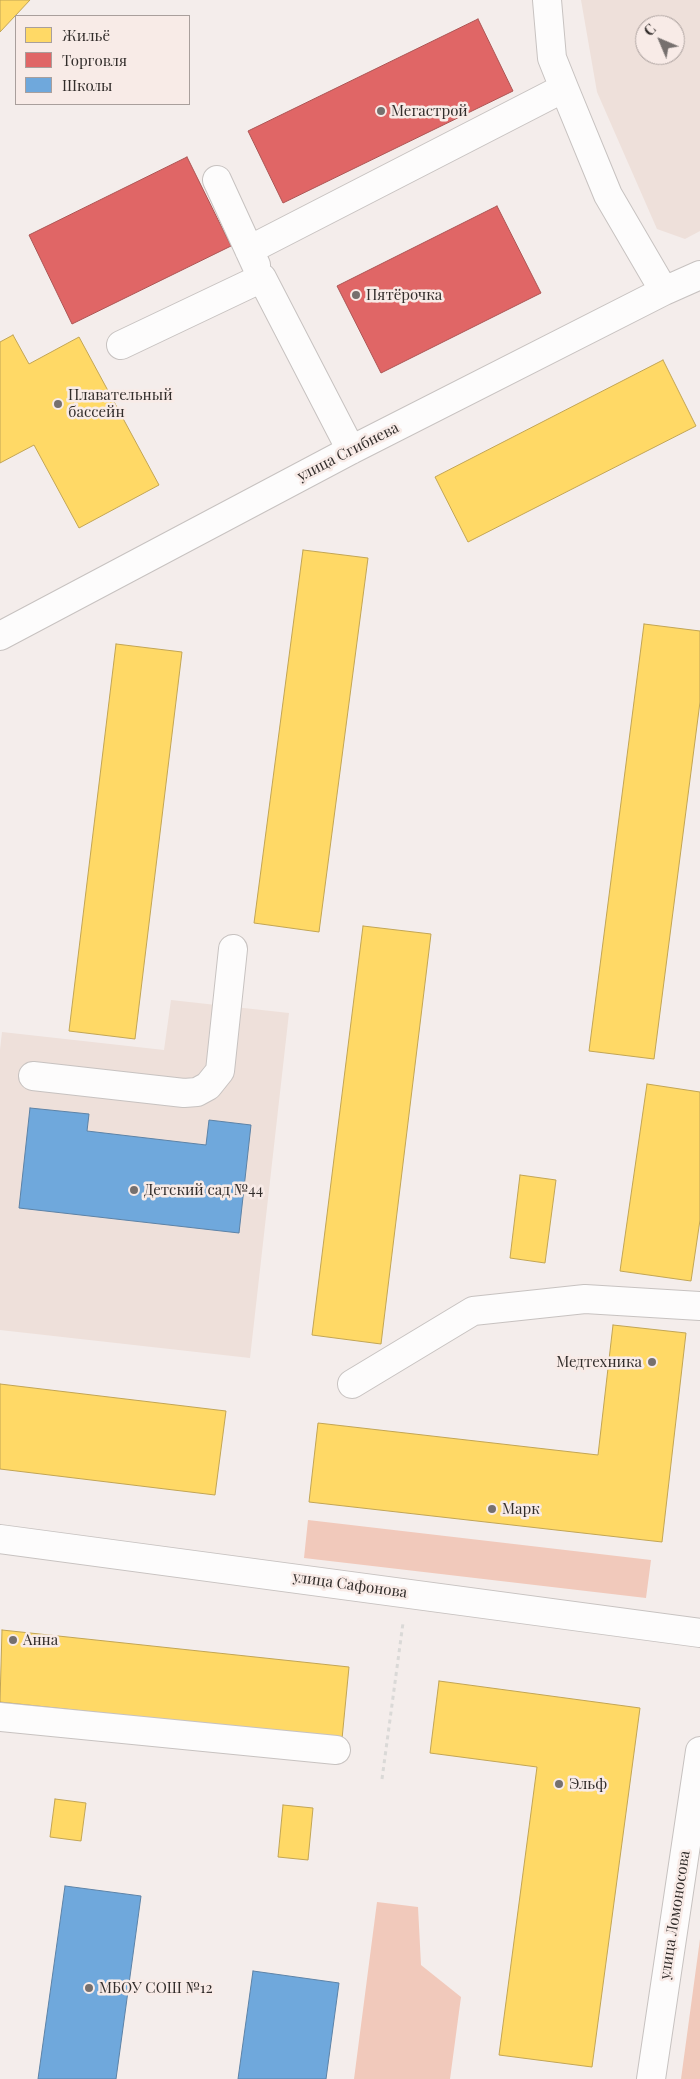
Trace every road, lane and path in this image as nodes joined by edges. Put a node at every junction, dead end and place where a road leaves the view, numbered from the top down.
1 (547, 0) edge
2 (564, 88) junction
3 (217, 180) dead end
4 (249, 250) junction
5 (700, 275) edge
6 (262, 278) junction
7 (664, 291) junction
8 (121, 345) dead end
9 (351, 450) junction
10 (0, 636) edge
11 (233, 949) dead end
12 (33, 1076) dead end
13 (700, 1306) edge
14 (352, 1384) dead end
15 (0, 1539) edge
16 (407, 1593) junction
17 (700, 1633) edge
18 (0, 1717) edge
19 (336, 1750) dead end
20 (700, 1751) edge
21 (382, 1779) dead end
22 (650, 2079) edge

1 - 2 street
2 - 4 street
2 - 7 street
3 - 4 street
4 - 6 street
5 - 7 street, улица Сгибнева
6 - 8 street
6 - 9 street
7 - 9 street, улица Сгибнева
9 - 10 street, улица Сгибнева
11 - 12 street
13 - 14 street
15 - 16 street, улица Сафонова
16 - 17 street, улица Сафонова
16 - 21 path
18 - 19 street
20 - 22 street, улица Ломоносова

